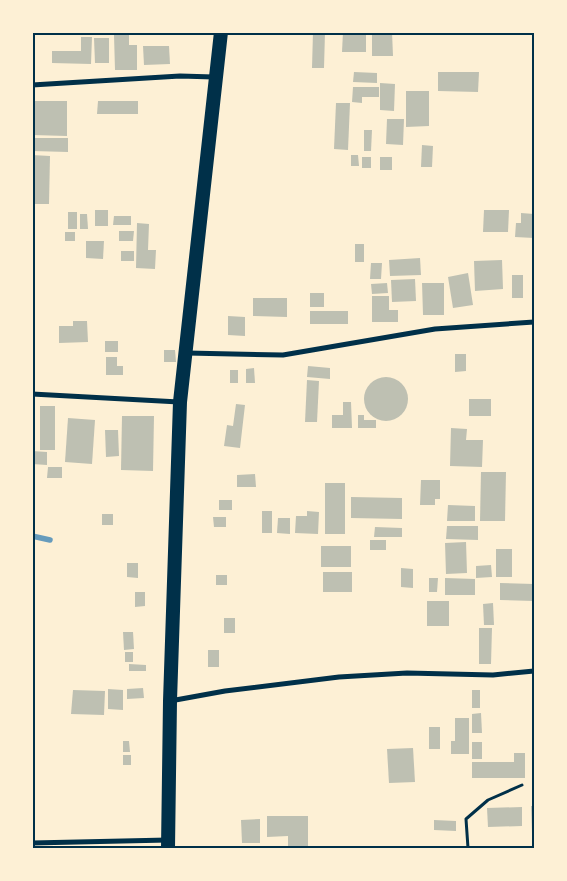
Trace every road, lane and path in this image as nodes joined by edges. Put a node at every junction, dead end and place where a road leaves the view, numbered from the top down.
1 (221, 32) edge
2 (215, 77) junction
3 (32, 85) edge
4 (534, 322) edge
5 (186, 353) junction
6 (32, 394) edge
7 (180, 402) junction
8 (534, 671) edge
9 (170, 701) junction
10 (522, 785) dead end
11 (32, 843) edge
12 (168, 844) edge
13 (468, 848) edge

1 - 2 highway
2 - 3 street
2 - 5 highway
4 - 5 street
5 - 7 highway
6 - 7 street
7 - 9 highway
8 - 9 street
9 - 12 highway
10 - 13 path
11 - 12 street

